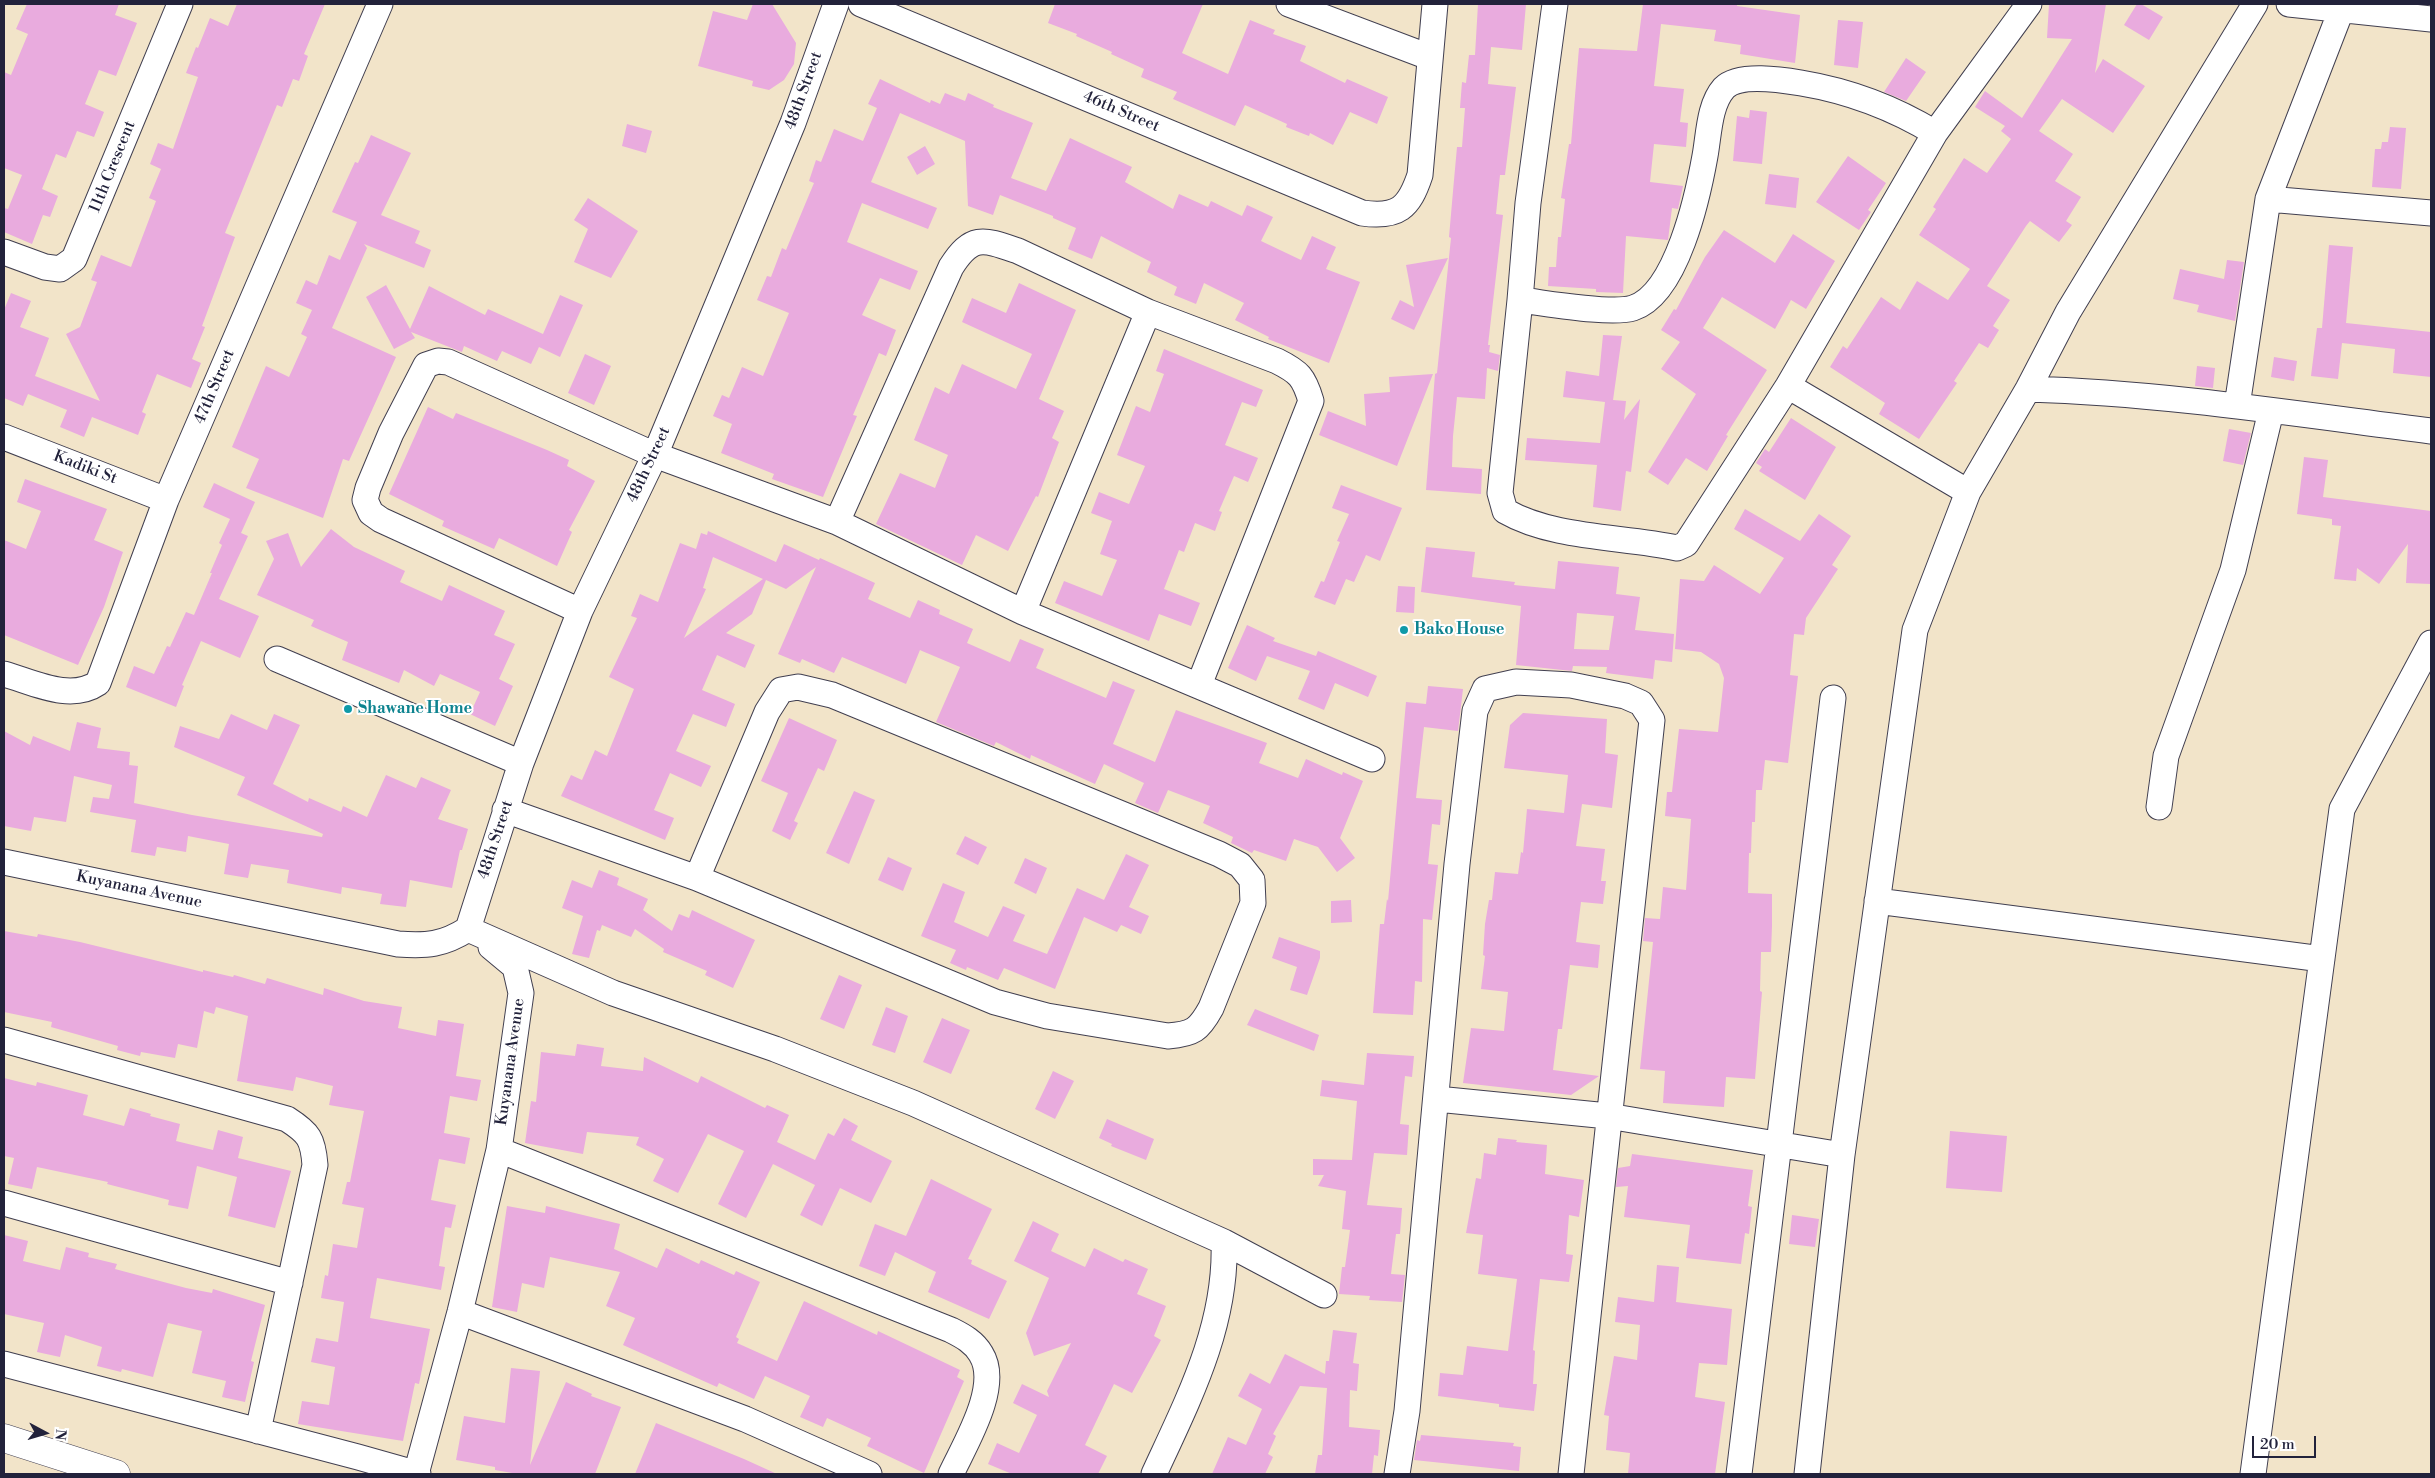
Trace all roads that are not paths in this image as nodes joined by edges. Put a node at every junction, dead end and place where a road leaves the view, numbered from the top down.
1 (180, 4) edge
2 (380, 4) edge
3 (836, 4) edge
4 (862, 4) edge
5 (1289, 4) edge
6 (1435, 4) edge
7 (1555, 4) edge
8 (2029, 4) edge
9 (2255, 4) edge
10 (2289, 4) edge
11 (2342, 8) junction
12 (2431, 19) edge
13 (1429, 58) junction
14 (1935, 133) junction
15 (2268, 199) junction
16 (2431, 213) edge
17 (4, 252) edge
18 (1520, 300) junction
19 (1148, 312) junction
20 (1788, 386) junction
21 (2028, 389) junction
22 (2237, 406) junction
23 (2271, 411) junction
24 (2431, 431) edge
25 (4, 437) edge
26 (655, 455) junction
27 (1968, 492) junction
28 (166, 500) junction
29 (837, 522) junction
30 (580, 611) junction
31 (1023, 612) junction
32 (2431, 643) edge
33 (277, 659) dead end
34 (4, 674) edge
35 (1198, 685) junction
36 (1833, 698) dead end
37 (1372, 758) dead end
38 (521, 763) junction
39 (2159, 807) dead end
40 (505, 810) junction
41 (4, 862) edge
42 (697, 878) junction
43 (1877, 901) junction
44 (468, 929) junction
45 (2322, 959) junction
46 (4, 1040) edge
47 (1437, 1099) junction
48 (1608, 1116) junction
49 (1778, 1143) junction
50 (498, 1150) junction
51 (1842, 1155) junction
52 (4, 1203) edge
53 (1224, 1242) junction
54 (290, 1283) junction
55 (1324, 1295) dead end
56 (460, 1312) junction
57 (4, 1364) edge
58 (258, 1431) junction
59 (4, 1438) edge
60 (356, 1465) edge
61 (116, 1474) edge
62 (417, 1474) edge
63 (869, 1474) edge
64 (951, 1474) edge
65 (1154, 1474) edge
66 (1398, 1474) edge
67 (1572, 1474) edge
68 (1739, 1474) edge
69 (1807, 1474) edge
70 (2254, 1474) edge

1 - 17 street, 11th Crescent
2 - 28 street, 47th Street
3 - 26 street, 48th Street
4 - 13 street, 46th Street
5 - 13 street
6 - 13 street
7 - 18 street
8 - 14 street
9 - 21 street
10 - 11 street
11 - 12 street
11 - 15 street
14 - 18 street
14 - 20 street
15 - 16 street
15 - 22 street
18 - 20 street
19 - 29 street
19 - 31 street
19 - 35 street
20 - 27 street
21 - 22 street
21 - 27 street
22 - 23 street
23 - 24 street
23 - 39 street
25 - 28 street, Kadiki St
26 - 29 street
26 - 30 street, 48th Street
26 - 30 street
27 - 43 street
28 - 34 street, 47th Street
29 - 31 street
30 - 38 street, 48th Street
31 - 35 street
32 - 45 street
33 - 38 street
35 - 37 street
36 - 49 street
38 - 40 street, 48th Street
40 - 42 street
40 - 44 street, 48th Street
41 - 44 street, Kuyanana Avenue
42 - 42 street
43 - 45 street
43 - 51 street
44 - 50 street, Kuyanana Avenue
44 - 53 street
45 - 70 street
46 - 54 street
47 - 48 street
47 - 48 street
47 - 66 street
48 - 49 street
48 - 67 street
49 - 51 street
49 - 68 street
50 - 56 street, Kuyanana Avenue
50 - 64 street
51 - 69 street
52 - 54 street
53 - 55 street
53 - 65 street
54 - 58 street
56 - 62 street, Kuyanana Avenue
56 - 63 street
57 - 58 street
58 - 60 street
59 - 61 main road
60 - 62 street

